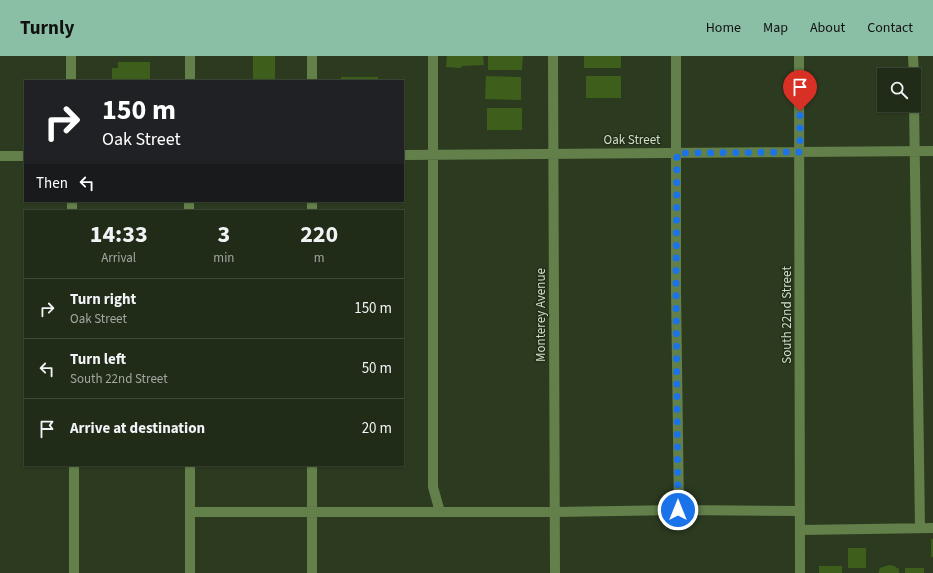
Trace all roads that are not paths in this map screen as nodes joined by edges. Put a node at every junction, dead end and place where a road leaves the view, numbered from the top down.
1 (71, 56) edge
2 (190, 56) edge
3 (312, 56) edge
4 (433, 56) edge
5 (553, 56) edge
6 (676, 56) edge
7 (799, 56) edge
8 (913, 56) edge
9 (914, 68) edge
10 (71, 80) edge
11 (190, 80) edge
12 (312, 80) edge
13 (914, 112) edge
14 (915, 151) junction
15 (933, 151) edge
16 (800, 152) junction
17 (677, 153) junction
18 (553, 154) junction
19 (404, 155) edge
20 (433, 155) junction
21 (0, 156) edge
22 (24, 156) edge
23 (74, 466) edge
24 (190, 466) edge
25 (312, 466) edge
26 (678, 510) junction
27 (800, 511) junction
28 (190, 512) junction
29 (312, 512) junction
30 (440, 512) junction
31 (555, 512) junction
32 (920, 528) junction
33 (933, 528) edge
34 (800, 530) junction
35 (74, 573) edge
36 (190, 573) edge
37 (312, 573) edge
38 (555, 573) edge
39 (800, 573) edge

1 - 10 street
2 - 11 street
3 - 12 street
4 - 20 street
5 - 18 street, Monterey Avenue
6 - 17 street
7 - 16 street, South 22nd Street
8 - 9 street
13 - 14 street
14 - 15 street, Oak Street
14 - 16 street, Oak Street
14 - 32 street
16 - 17 street, Oak Street
16 - 27 street, South 22nd Street
17 - 18 street, Oak Street
17 - 26 street
18 - 20 street, Oak Street
18 - 31 street, Monterey Avenue
19 - 20 street, Oak Street
20 - 30 street
21 - 22 street
23 - 35 street
24 - 28 street
25 - 29 street
26 - 27 street
26 - 31 street
27 - 34 street, South 22nd Street
28 - 29 street
28 - 36 street
29 - 30 street
29 - 37 street
30 - 31 street
31 - 38 street, Monterey Avenue
32 - 33 street
32 - 34 street
34 - 39 street, South 22nd Street

